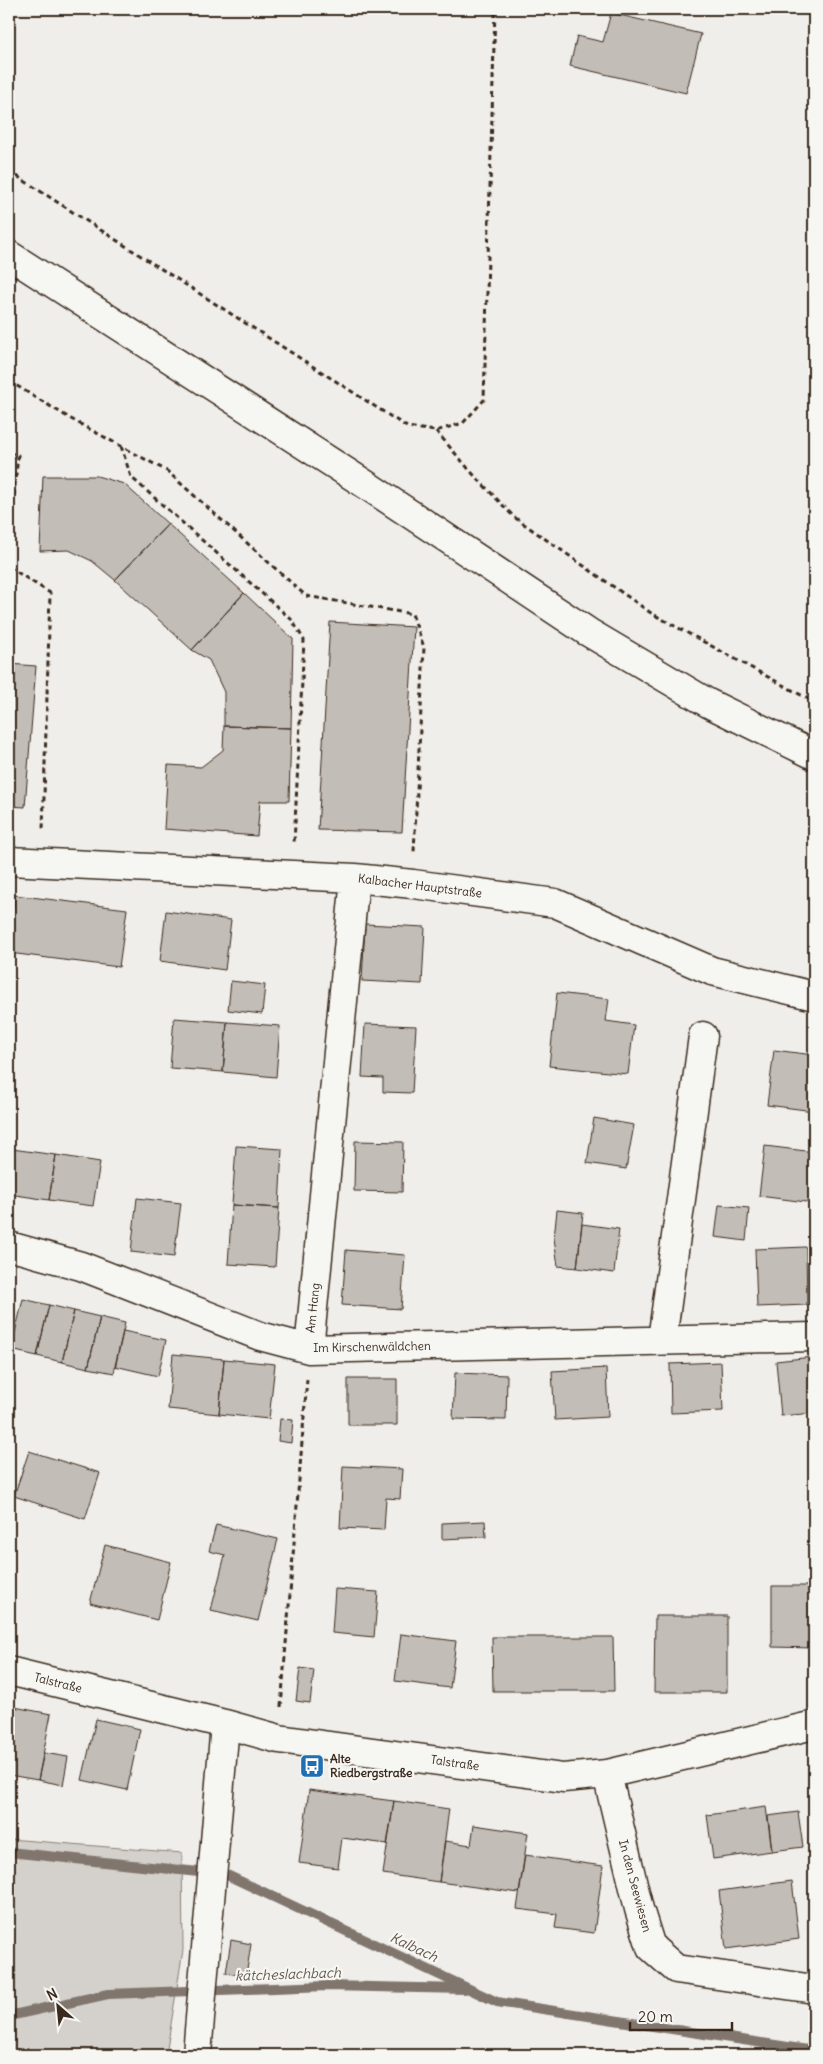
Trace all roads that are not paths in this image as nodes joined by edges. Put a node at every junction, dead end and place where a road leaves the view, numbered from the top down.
1 (9, 255) edge
2 (814, 755) edge
3 (9, 861) edge
4 (355, 878) junction
5 (814, 996) edge
6 (703, 1036) dead end
7 (9, 1246) edge
8 (814, 1338) edge
9 (662, 1340) junction
10 (309, 1349) junction
11 (9, 1671) edge
12 (225, 1724) junction
13 (814, 1726) edge
14 (607, 1774) junction
15 (814, 1989) edge
16 (197, 2054) dead end

1 - 2 street
3 - 4 street, Kalbacher Hauptstraße
4 - 5 street, Kalbacher Hauptstraße
4 - 10 street, Am Hang
6 - 9 street
7 - 10 street, Im Kirschenwäldchen
8 - 9 street, Im Kirschenwäldchen
9 - 10 street, Im Kirschenwäldchen
11 - 12 street, Talstraße
12 - 14 street, Talstraße
12 - 16 street
13 - 14 street, Talstraße
14 - 15 street, In den Seewiesen

